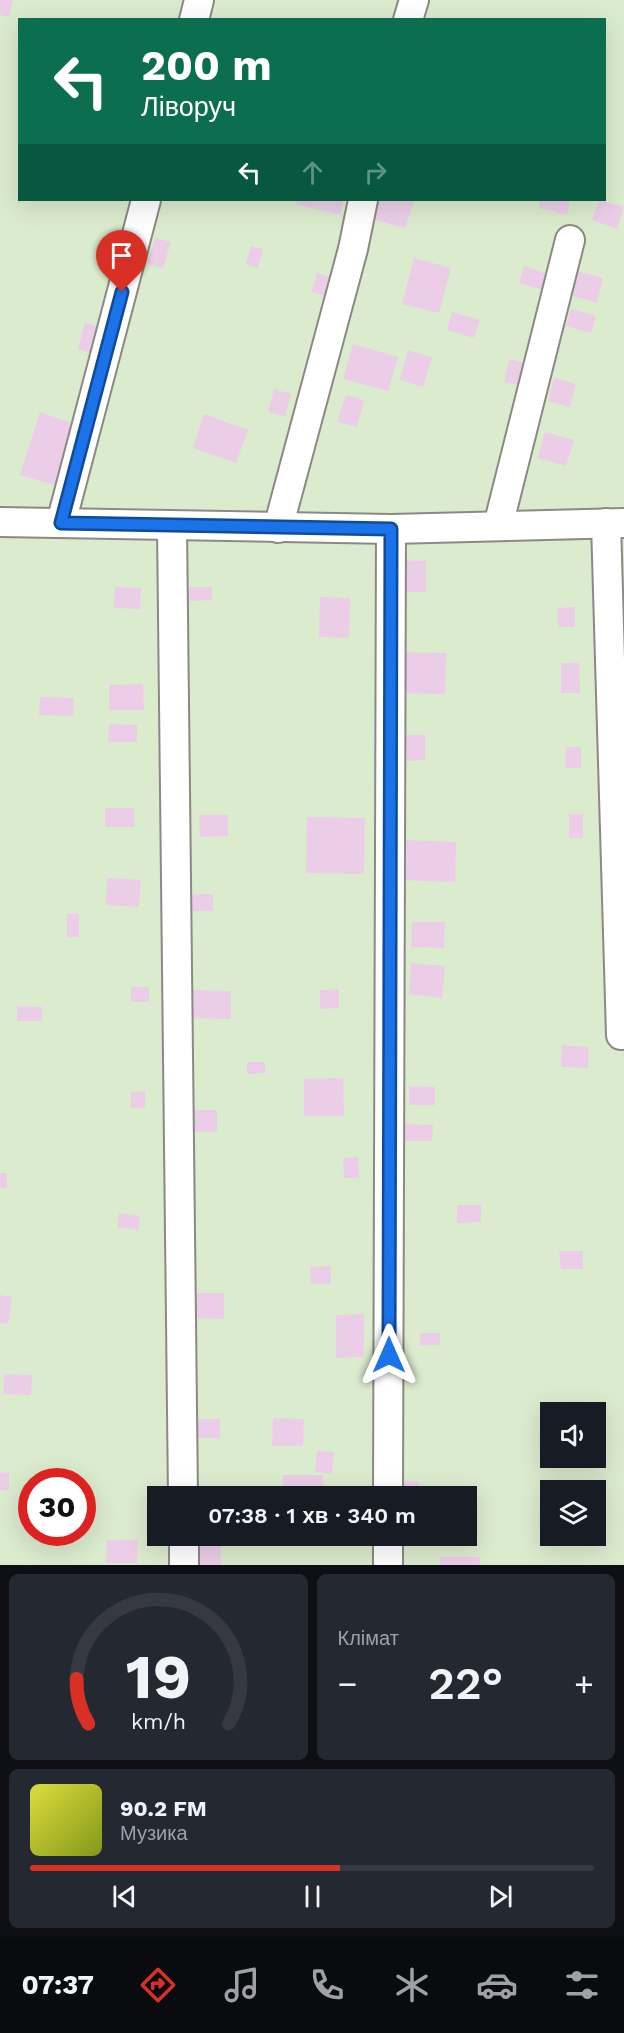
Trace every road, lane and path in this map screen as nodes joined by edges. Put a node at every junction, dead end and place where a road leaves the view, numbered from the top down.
1 (199, 0) edge
2 (414, 0) edge
3 (194, 18) edge
4 (409, 18) edge
5 (146, 201) edge
6 (363, 201) edge
7 (570, 240) dead end
8 (0, 522) edge
9 (61, 523) junction
10 (615, 523) edge
11 (172, 526) junction
12 (498, 526) junction
13 (278, 528) junction
14 (391, 529) junction
15 (621, 1035) dead end
16 (183, 1486) edge
17 (388, 1486) edge
18 (184, 1546) edge
19 (388, 1546) edge
20 (184, 1565) edge
21 (388, 1565) edge

1 - 3 street
2 - 4 street
5 - 9 street
6 - 13 street
7 - 12 street
8 - 9 street
9 - 11 street
10 - 12 street
10 - 15 street
11 - 13 street
11 - 16 street
12 - 14 street
13 - 14 street
14 - 17 street
18 - 20 street
19 - 21 street

